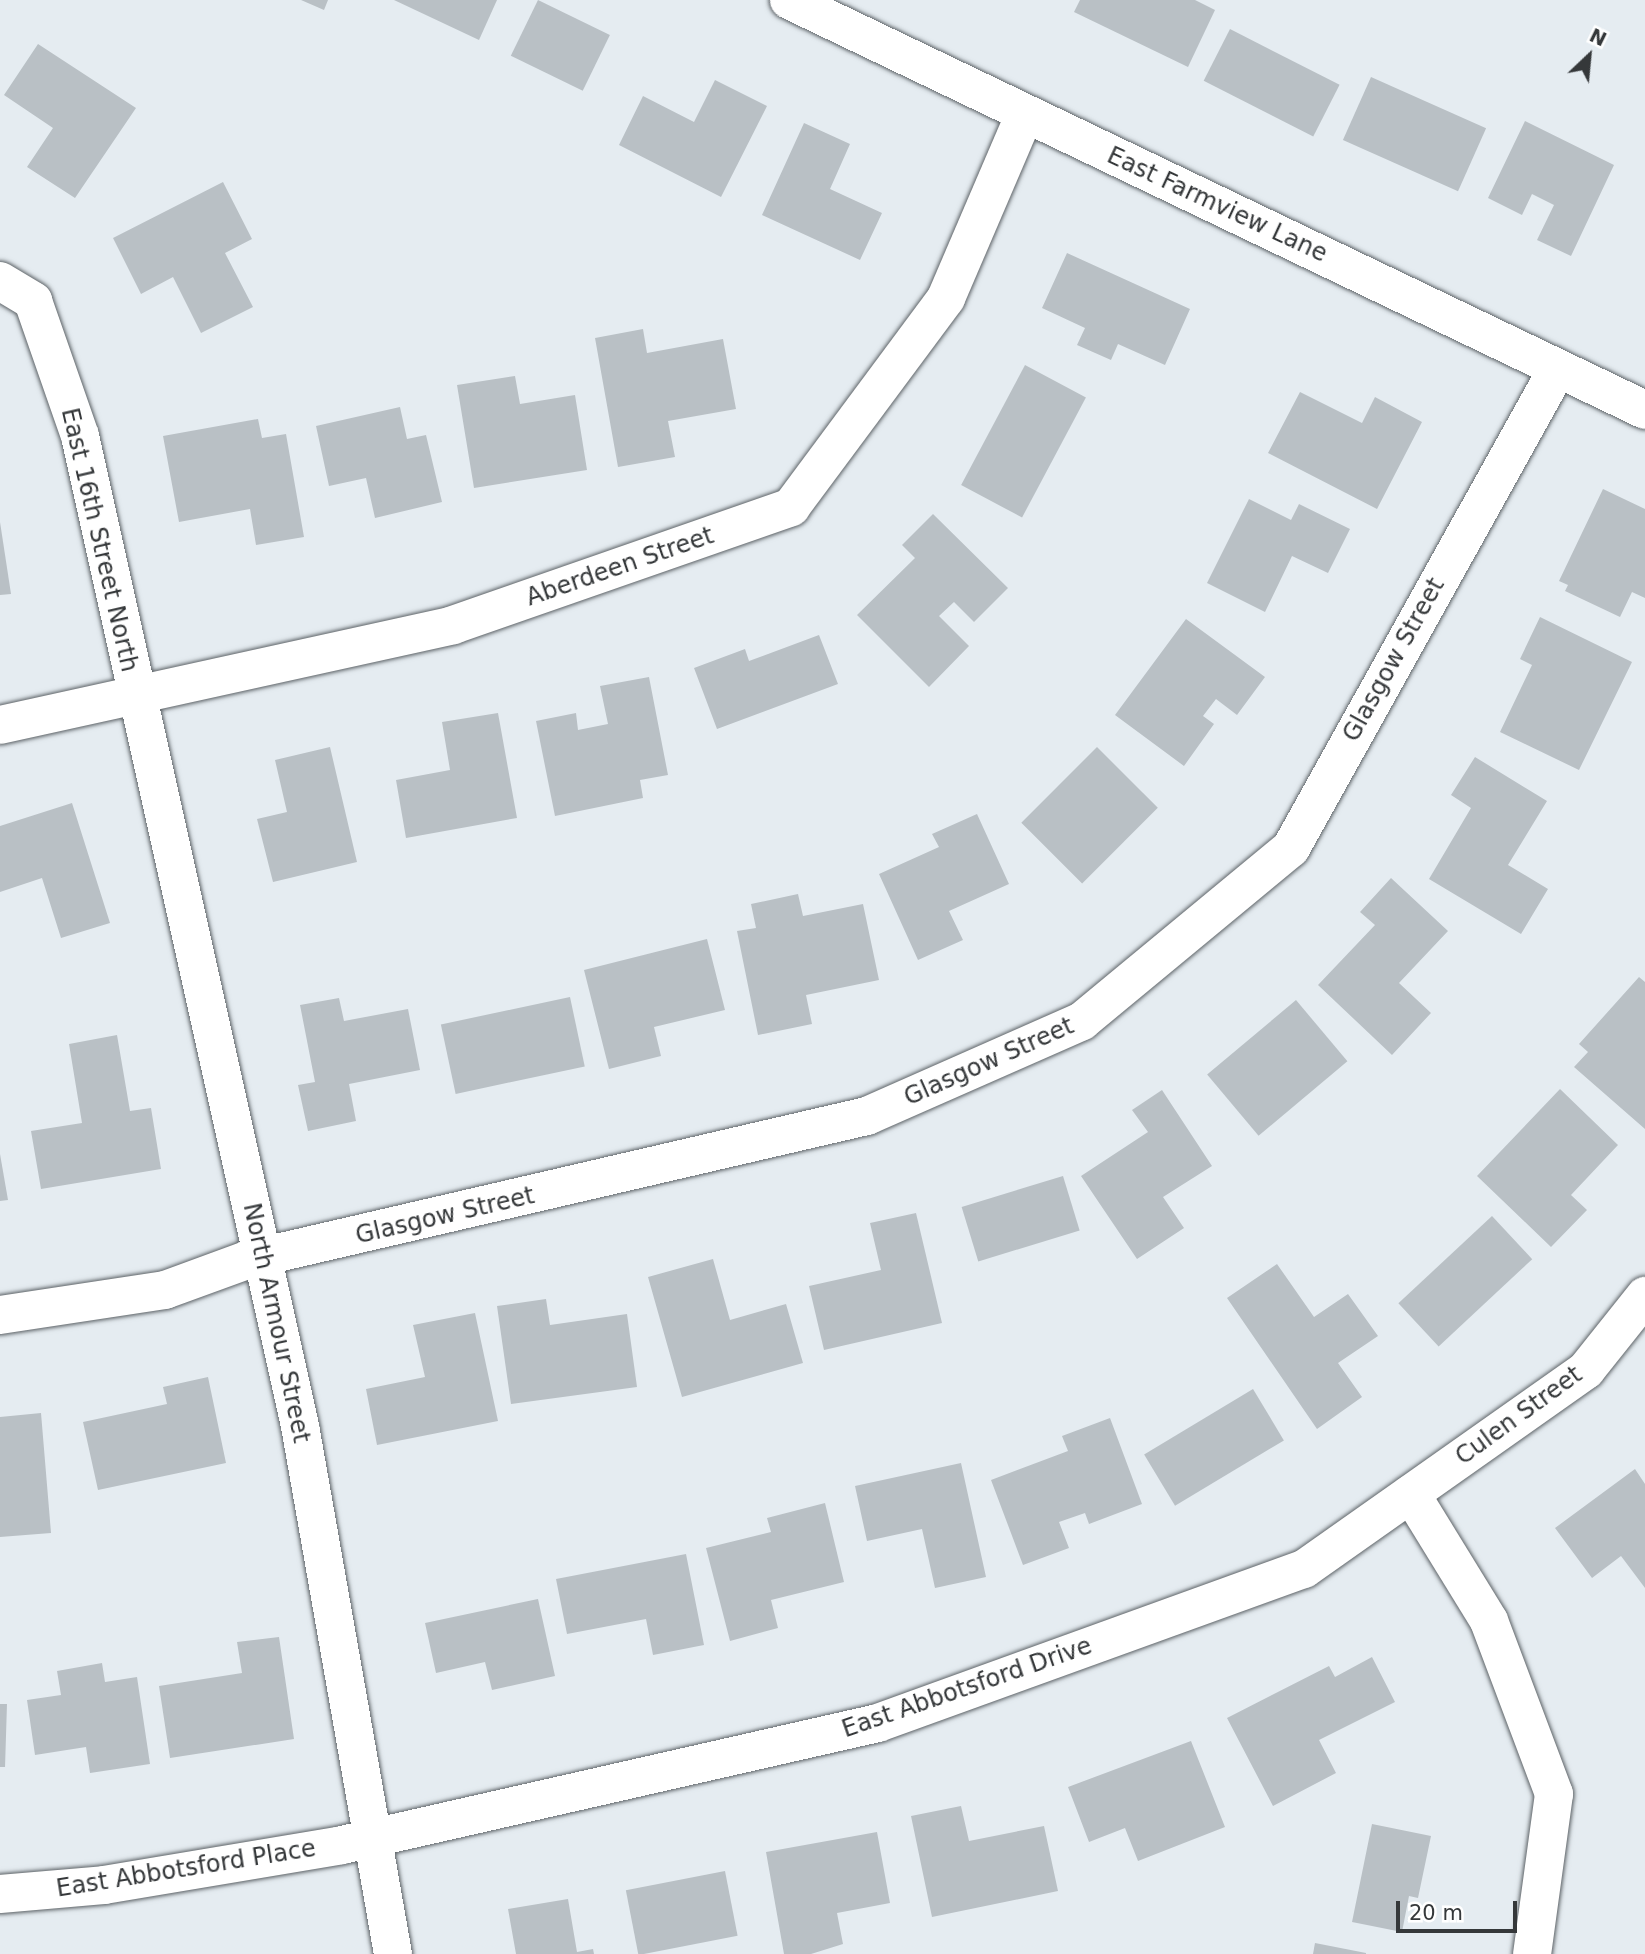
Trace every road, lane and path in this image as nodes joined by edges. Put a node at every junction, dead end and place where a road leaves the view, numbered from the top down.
1 (789, 0) edge
2 (1025, 114) junction
3 (0, 281) edge
4 (1558, 368) junction
5 (1645, 410) edge
6 (136, 698) junction
7 (0, 725) edge
8 (261, 1257) junction
9 (1645, 1296) edge
10 (0, 1315) edge
11 (1411, 1494) junction
12 (372, 1839) junction
13 (0, 1895) edge
14 (393, 1954) edge
15 (1532, 1954) edge

1 - 2 street, East Farmview Lane
2 - 4 street, East Farmview Lane
2 - 6 street, Aberdeen Street
3 - 6 street, East 16th Street North
4 - 5 street, East Farmview Lane
4 - 8 street, Glasgow Street
6 - 7 street, Aberdeen Street
6 - 8 street, North Armour Street
8 - 10 street, Glasgow Street
8 - 12 street, North Armour Street
9 - 11 street, Culen Street
11 - 12 street, East Abbotsford Drive
11 - 15 street
12 - 13 street, East Abbotsford Place
12 - 14 street, North Armour Street

